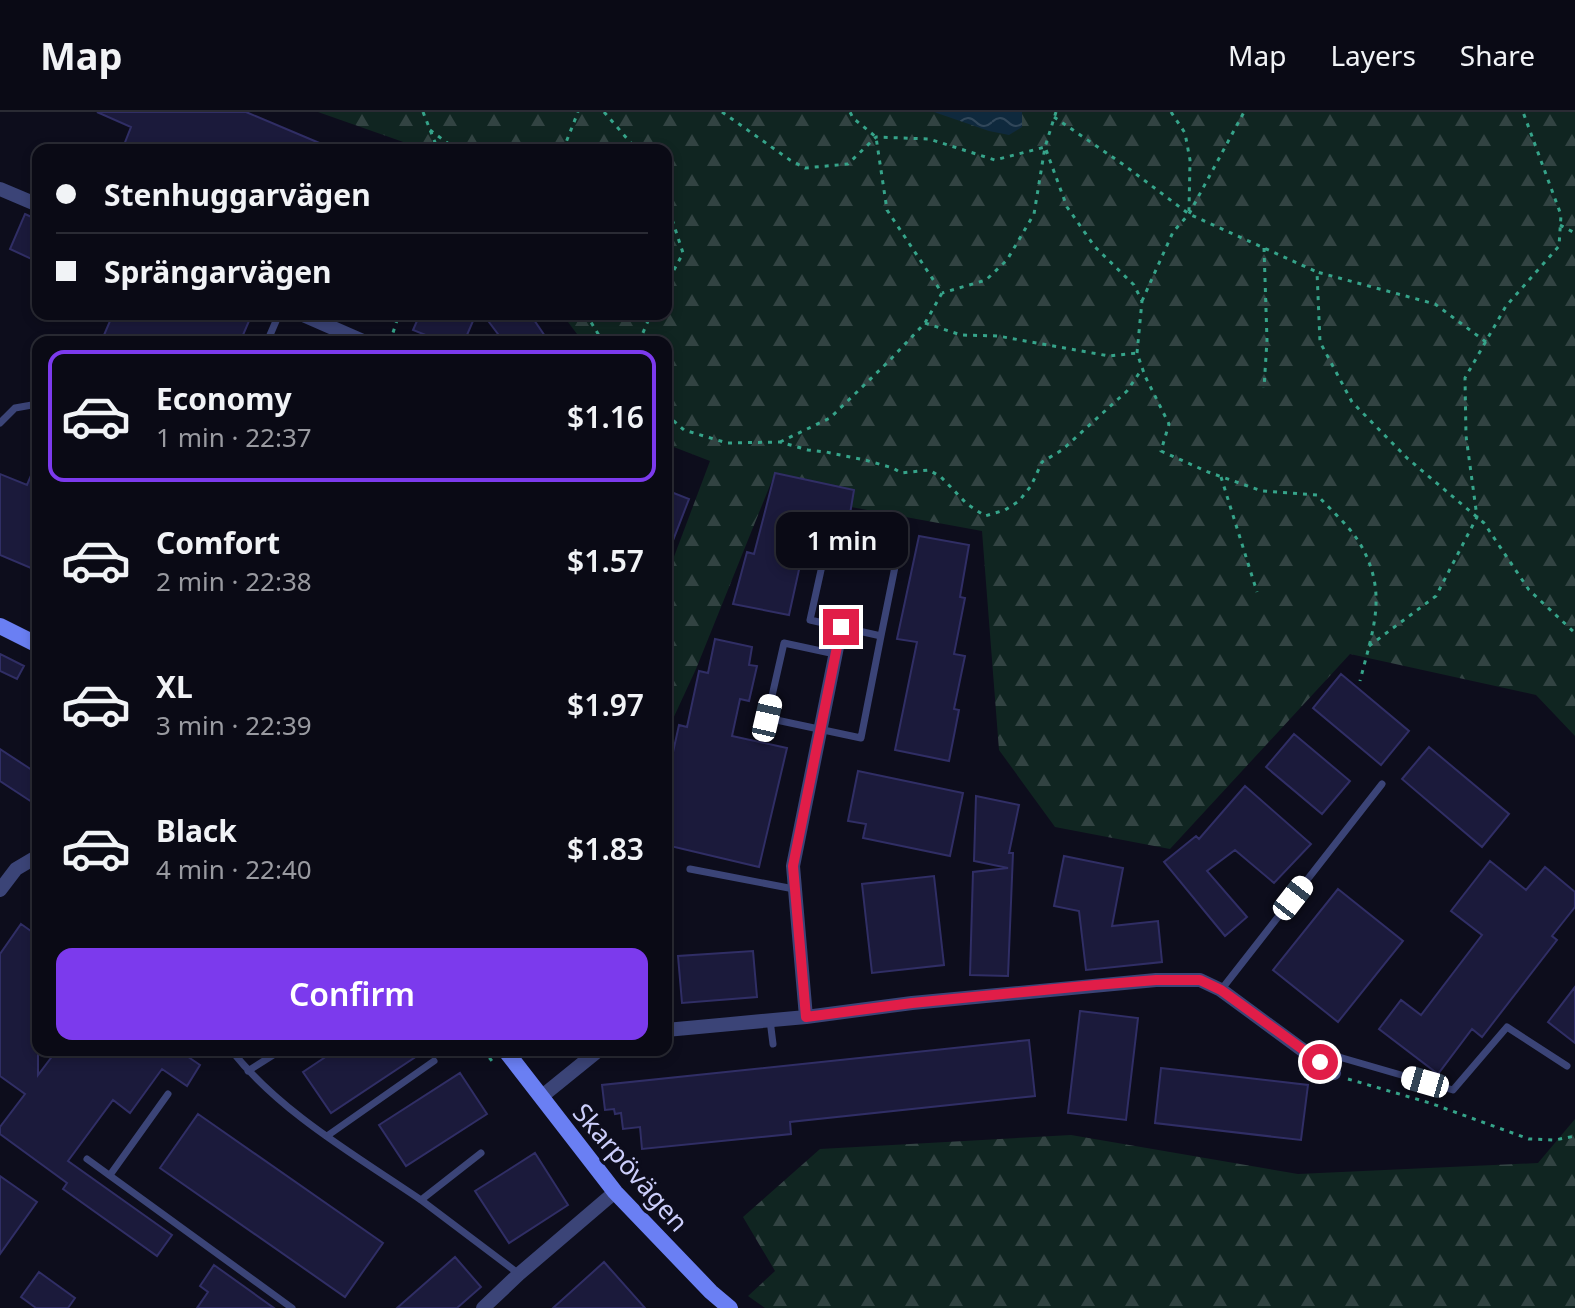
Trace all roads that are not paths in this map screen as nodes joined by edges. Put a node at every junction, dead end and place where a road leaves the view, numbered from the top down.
1 (0, 189) edge
2 (32, 202) edge
3 (315, 320) edge
4 (351, 336) edge
5 (32, 405) dead end
6 (0, 423) edge
7 (829, 534) dead end
8 (899, 547) dead end
9 (0, 626) edge
10 (841, 627) junction
11 (881, 636) junction
12 (32, 637) edge
13 (835, 654) junction
14 (821, 729) junction
15 (1382, 784) dead end
16 (32, 860) edge
17 (690, 869) dead end
18 (794, 889) junction
19 (0, 890) edge
20 (1221, 990) junction
21 (806, 1017) junction
22 (770, 1020) junction
23 (672, 1029) edge
24 (773, 1044) dead end
25 (236, 1056) edge
26 (272, 1056) edge
27 (510, 1056) edge
28 (592, 1056) edge
29 (434, 1061) dead end
30 (1320, 1062) junction
31 (1567, 1066) dead end
32 (248, 1071) junction
33 (1334, 1073) road end
34 (168, 1094) dead end
35 (541, 1097) junction
36 (327, 1136) junction
37 (481, 1153) dead end
38 (87, 1159) dead end
39 (110, 1175) junction
40 (615, 1192) junction
41 (421, 1200) junction
42 (519, 1274) junction
43 (486, 1307) edge
44 (292, 1308) edge
45 (730, 1308) edge

1 - 2 street
3 - 4 street
5 - 6 lane
7 - 10 lane
8 - 11 lane
9 - 12 street
10 - 11 lane
10 - 13 street
11 - 14 lane
13 - 14 street
13 - 14 lane
14 - 18 street
15 - 20 lane
16 - 19 street
17 - 18 lane
18 - 21 street
20 - 21 street
20 - 30 street
21 - 22 street
22 - 23 street
22 - 24 lane
25 - 32 lane
26 - 32 lane
27 - 35 street, Skarpövägen
28 - 35 street
29 - 36 lane
30 - 31 lane
30 - 33 street
32 - 36 lane
34 - 39 lane
35 - 40 street, Skarpövägen
36 - 41 lane
37 - 41 lane
38 - 39 lane
39 - 44 lane
40 - 42 street
40 - 45 street, Skarpövägen
41 - 42 lane
42 - 43 street

